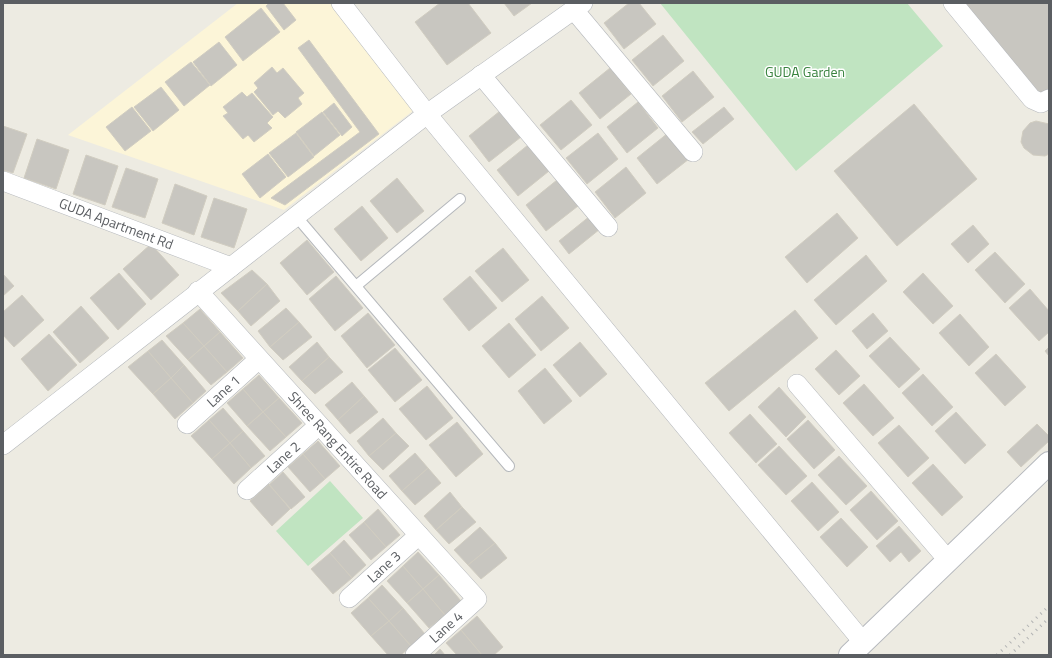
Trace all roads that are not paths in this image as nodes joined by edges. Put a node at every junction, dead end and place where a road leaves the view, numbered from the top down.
1 (341, 3) edge
2 (953, 3) edge
3 (579, 6) edge
4 (481, 75) junction
5 (1049, 99) edge
6 (427, 114) junction
7 (693, 152) dead end
8 (3, 180) edge
9 (460, 199) dead end
10 (296, 216) junction
11 (608, 227) dead end
12 (231, 267) junction
13 (356, 286) junction
14 (198, 291) junction
15 (259, 359) junction
16 (797, 384) dead end
17 (187, 424) dead end
18 (319, 425) junction
19 (3, 445) edge
20 (1049, 463) edge
21 (509, 466) dead end
22 (247, 490) dead end
23 (419, 535) junction
24 (948, 560) junction
25 (349, 598) dead end
26 (477, 599) joint
27 (857, 648) edge
28 (416, 655) edge

1 - 6 street
2 - 5 street
3 - 4 street
3 - 7 street
4 - 6 street
4 - 11 street
6 - 10 street
6 - 27 street
8 - 12 street, GUDA Apartment Rd
9 - 13 lane
10 - 12 street
10 - 13 lane
12 - 14 street
13 - 21 lane
14 - 15 street, Shree Rang Entire Road
14 - 19 street
15 - 17 street, Lane 1
15 - 18 street, Shree Rang Entire Road
16 - 24 street
18 - 22 street, Lane 2
18 - 23 street, Shree Rang Entire Road
20 - 24 street
23 - 25 street, Lane 3
23 - 26 street, Shree Rang Entire Road
24 - 27 street
26 - 28 street, Lane 4

